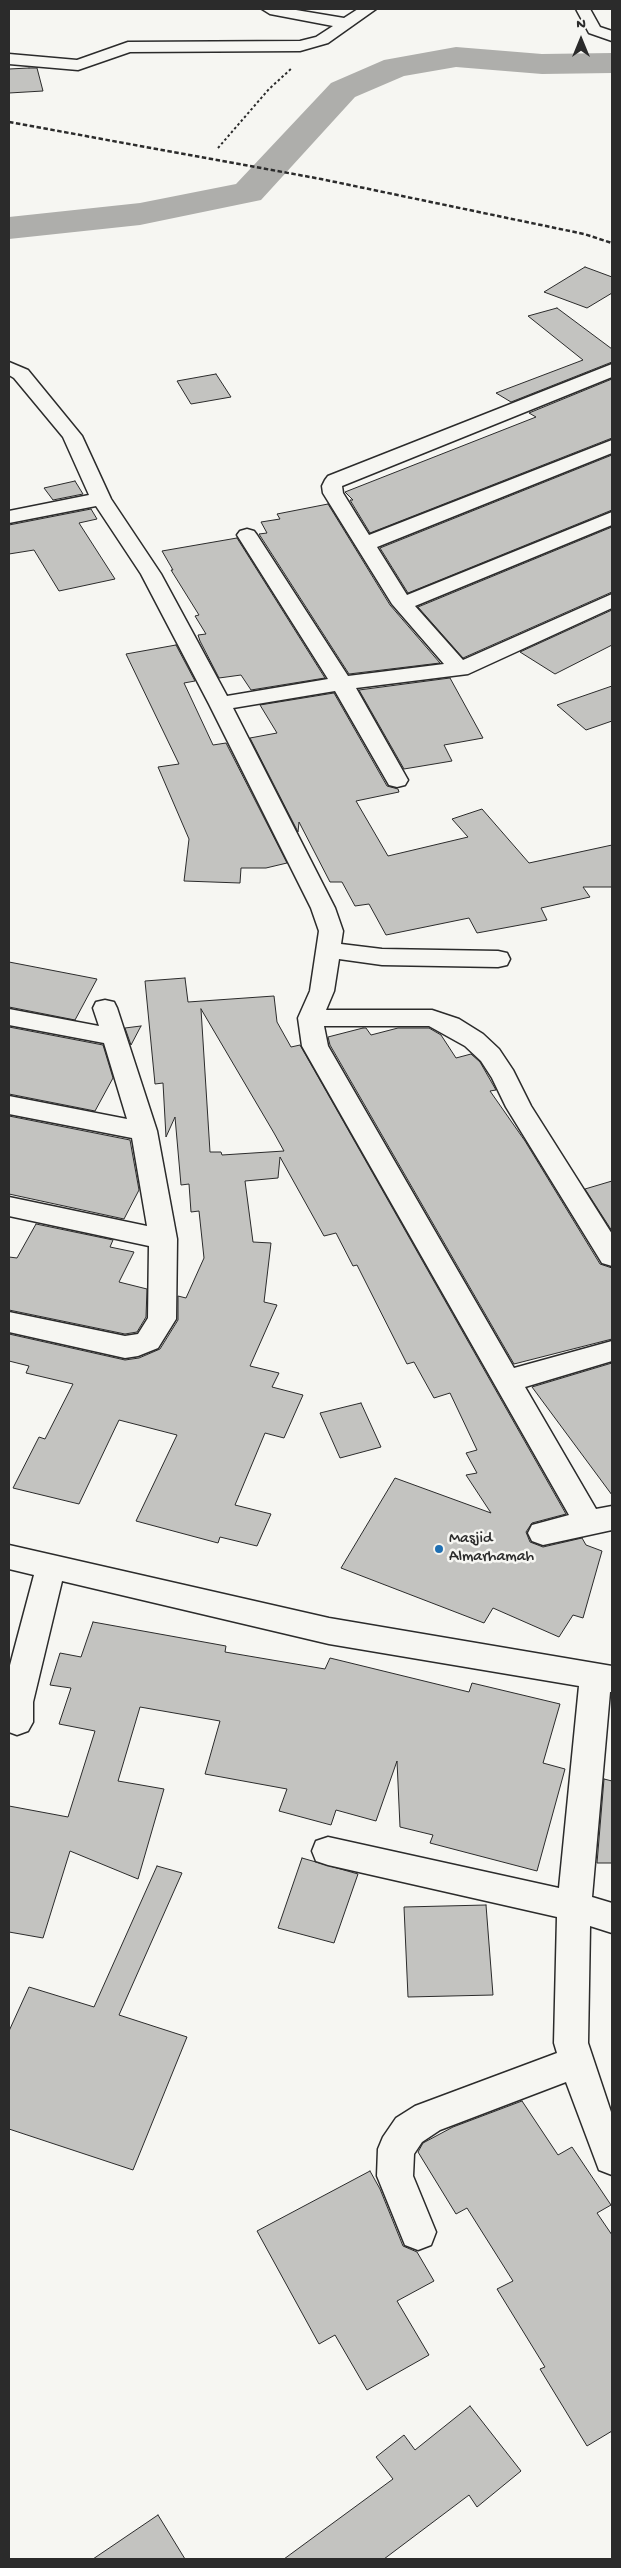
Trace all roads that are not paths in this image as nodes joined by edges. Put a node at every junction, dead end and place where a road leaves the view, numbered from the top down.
1 (270, 9) edge
2 (368, 9) edge
3 (582, 9) edge
4 (348, 23) junction
5 (612, 36) edge
6 (9, 59) edge
7 (9, 368) edge
8 (612, 370) edge
9 (612, 446) edge
10 (101, 499) junction
11 (9, 517) edge
12 (612, 518) edge
13 (247, 534) dead end
14 (365, 544) junction
15 (612, 600) edge
16 (402, 604) junction
17 (460, 669) junction
18 (342, 682) junction
19 (220, 704) junction
20 (397, 780) dead end
21 (330, 950) junction
22 (498, 959) dead end
23 (105, 1008) dead end
24 (9, 1017) edge
25 (310, 1018) junction
26 (115, 1037) junction
27 (9, 1105) edge
28 (144, 1131) junction
29 (9, 1207) edge
30 (162, 1239) junction
31 (612, 1256) edge
32 (9, 1322) edge
33 (612, 1351) edge
34 (508, 1381) junction
35 (600, 1520) edge
36 (543, 1532) dead end
37 (9, 1557) edge
38 (51, 1567) junction
39 (604, 1677) edge
40 (17, 1722) dead end
41 (328, 1851) dead end
42 (574, 1906) junction
43 (612, 1918) edge
44 (577, 2062) junction
45 (612, 2158) edge
46 (418, 2232) dead end

1 - 4 street
2 - 4 street
3 - 5 street
4 - 6 street
7 - 10 street
8 - 14 street
9 - 14 street
10 - 11 street
10 - 19 street
12 - 16 street
13 - 18 street
14 - 16 street
15 - 17 street
16 - 17 street
17 - 18 street
18 - 19 street
18 - 20 street
19 - 21 street
21 - 22 street
21 - 25 street
23 - 26 street
24 - 26 street
25 - 31 street
25 - 34 street
26 - 28 street
27 - 28 street
28 - 30 street
29 - 30 street
30 - 32 street
33 - 34 street
34 - 35 street
35 - 36 street
37 - 38 street
38 - 39 street
38 - 40 street
39 - 42 street
41 - 42 street
42 - 43 street
42 - 44 street
44 - 45 street
44 - 46 street

